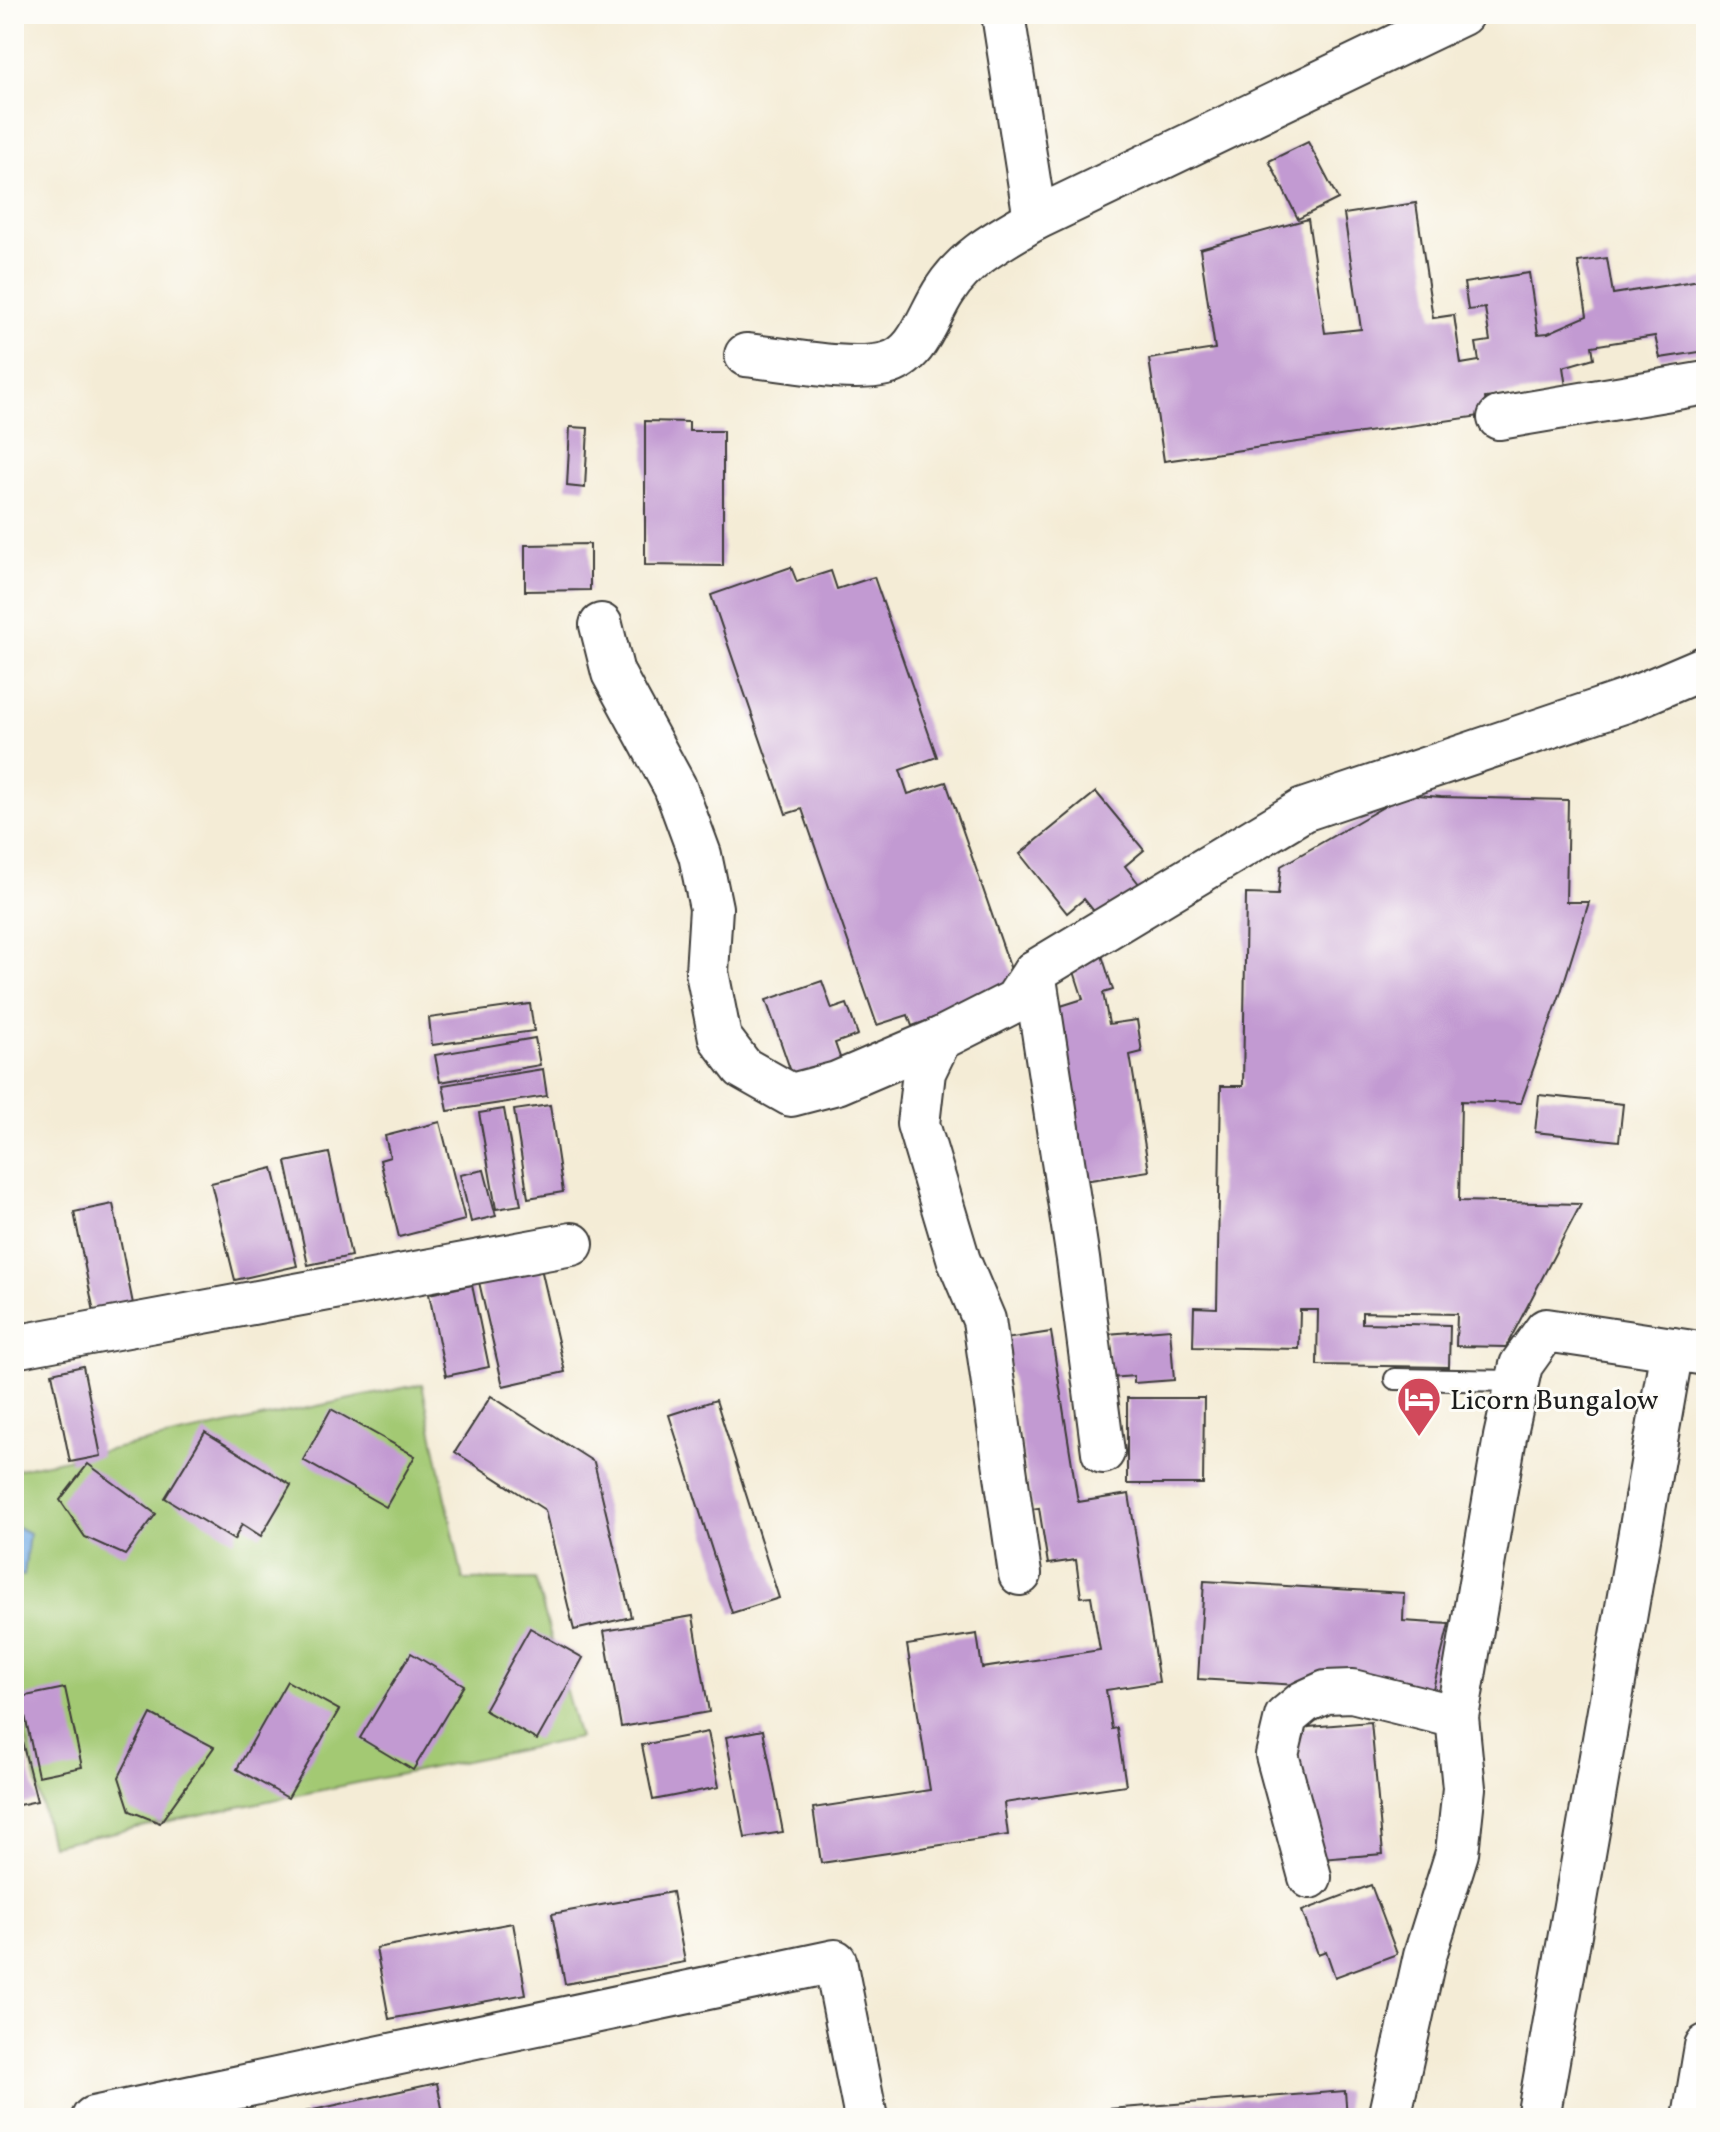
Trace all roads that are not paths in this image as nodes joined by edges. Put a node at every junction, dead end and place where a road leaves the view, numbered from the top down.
1 (1003, 14) edge
2 (1462, 14) edge
3 (1035, 219) junction
4 (746, 355) dead end
5 (1706, 383) edge
6 (1499, 418) dead end
7 (601, 625) dead end
8 (1706, 667) edge
9 (1034, 972) junction
10 (940, 1039) junction
11 (572, 1244) dead end
12 (14, 1347) edge
13 (1689, 1351) edge
14 (1395, 1379) dead end
15 (1517, 1381) junction
16 (1103, 1452) dead end
17 (1020, 1574) dead end
18 (1457, 1717) junction
19 (1310, 1877) dead end
20 (1706, 2046) edge
21 (93, 2118) edge
22 (866, 2118) edge
23 (1389, 2118) edge
24 (1538, 2118) edge
25 (1694, 2118) edge

1 - 3 street
2 - 3 street
3 - 4 street
5 - 6 street
7 - 10 street
8 - 9 street
9 - 10 street
9 - 16 street
10 - 17 street
11 - 12 street
13 - 15 street
13 - 24 street
14 - 15 lane
15 - 18 street
18 - 19 street
18 - 23 street
20 - 25 street
21 - 22 street

